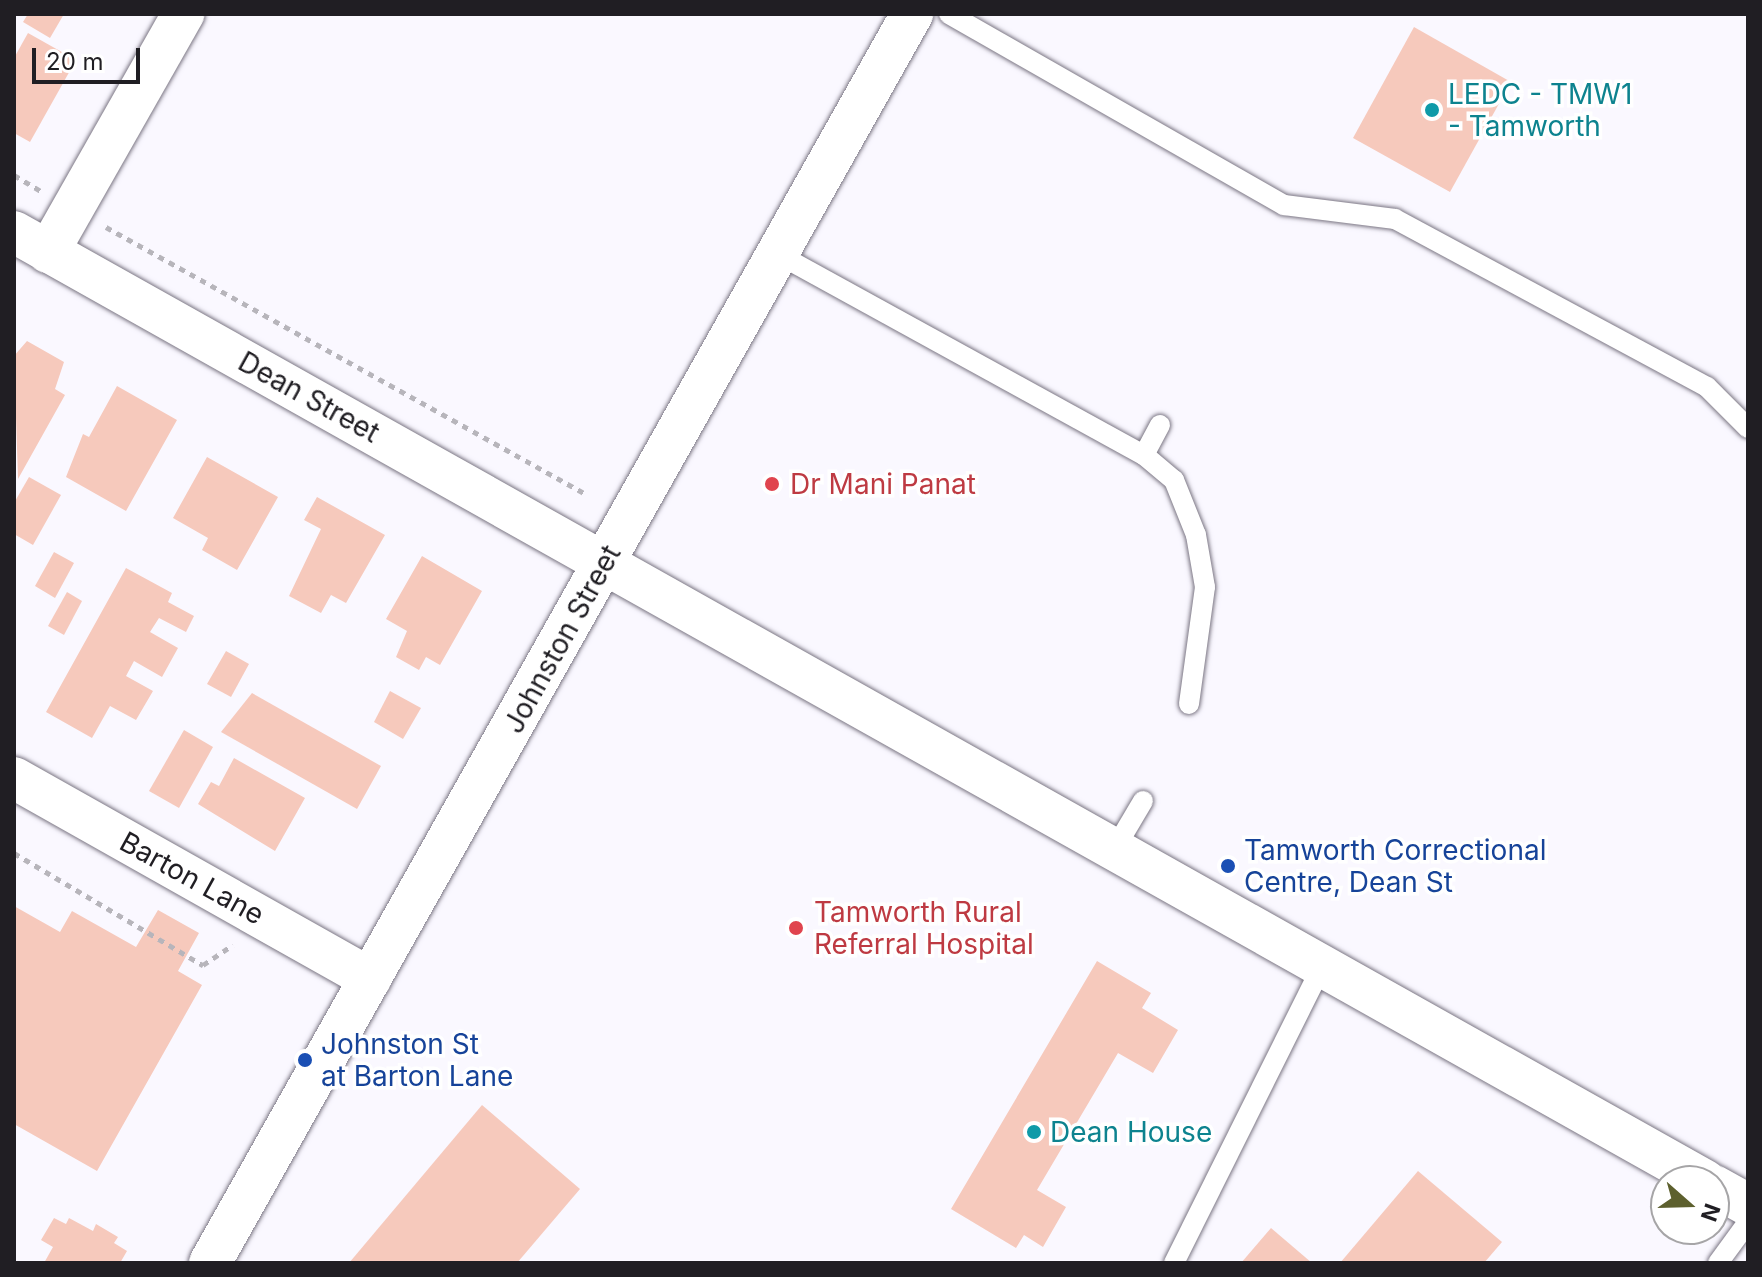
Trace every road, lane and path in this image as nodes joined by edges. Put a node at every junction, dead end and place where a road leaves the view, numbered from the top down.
1 (183, 14) edge
2 (912, 14) edge
3 (949, 14) edge
4 (14, 175) edge
5 (50, 195) dead end
6 (101, 225) dead end
7 (31, 242) edge
8 (778, 254) junction
9 (1160, 425) dead end
10 (1748, 428) edge
11 (1144, 455) junction
12 (584, 493) dead end
13 (605, 561) junction
14 (1189, 704) dead end
15 (14, 778) edge
16 (1143, 801) dead end
17 (1114, 850) junction
18 (14, 853) edge
19 (245, 949) dead end
20 (1323, 964) junction
21 (370, 979) junction
22 (1677, 1165) edge
23 (1730, 1195) edge
24 (1748, 1205) edge
25 (1748, 1222) edge
26 (210, 1263) edge
27 (1174, 1263) edge
28 (1718, 1263) edge

1 - 7 street
2 - 8 street, Johnston Street
3 - 10 lane
4 - 5 path
6 - 12 path
7 - 13 street, Dean Street
8 - 11 lane
8 - 13 street, Johnston Street
9 - 11 lane
11 - 14 lane
13 - 17 street
13 - 21 street, Johnston Street
15 - 21 street, Barton Lane
16 - 17 lane
17 - 20 street
18 - 19 path
20 - 22 street
20 - 27 lane
21 - 26 street, Johnston Street
23 - 24 street
25 - 28 lane

